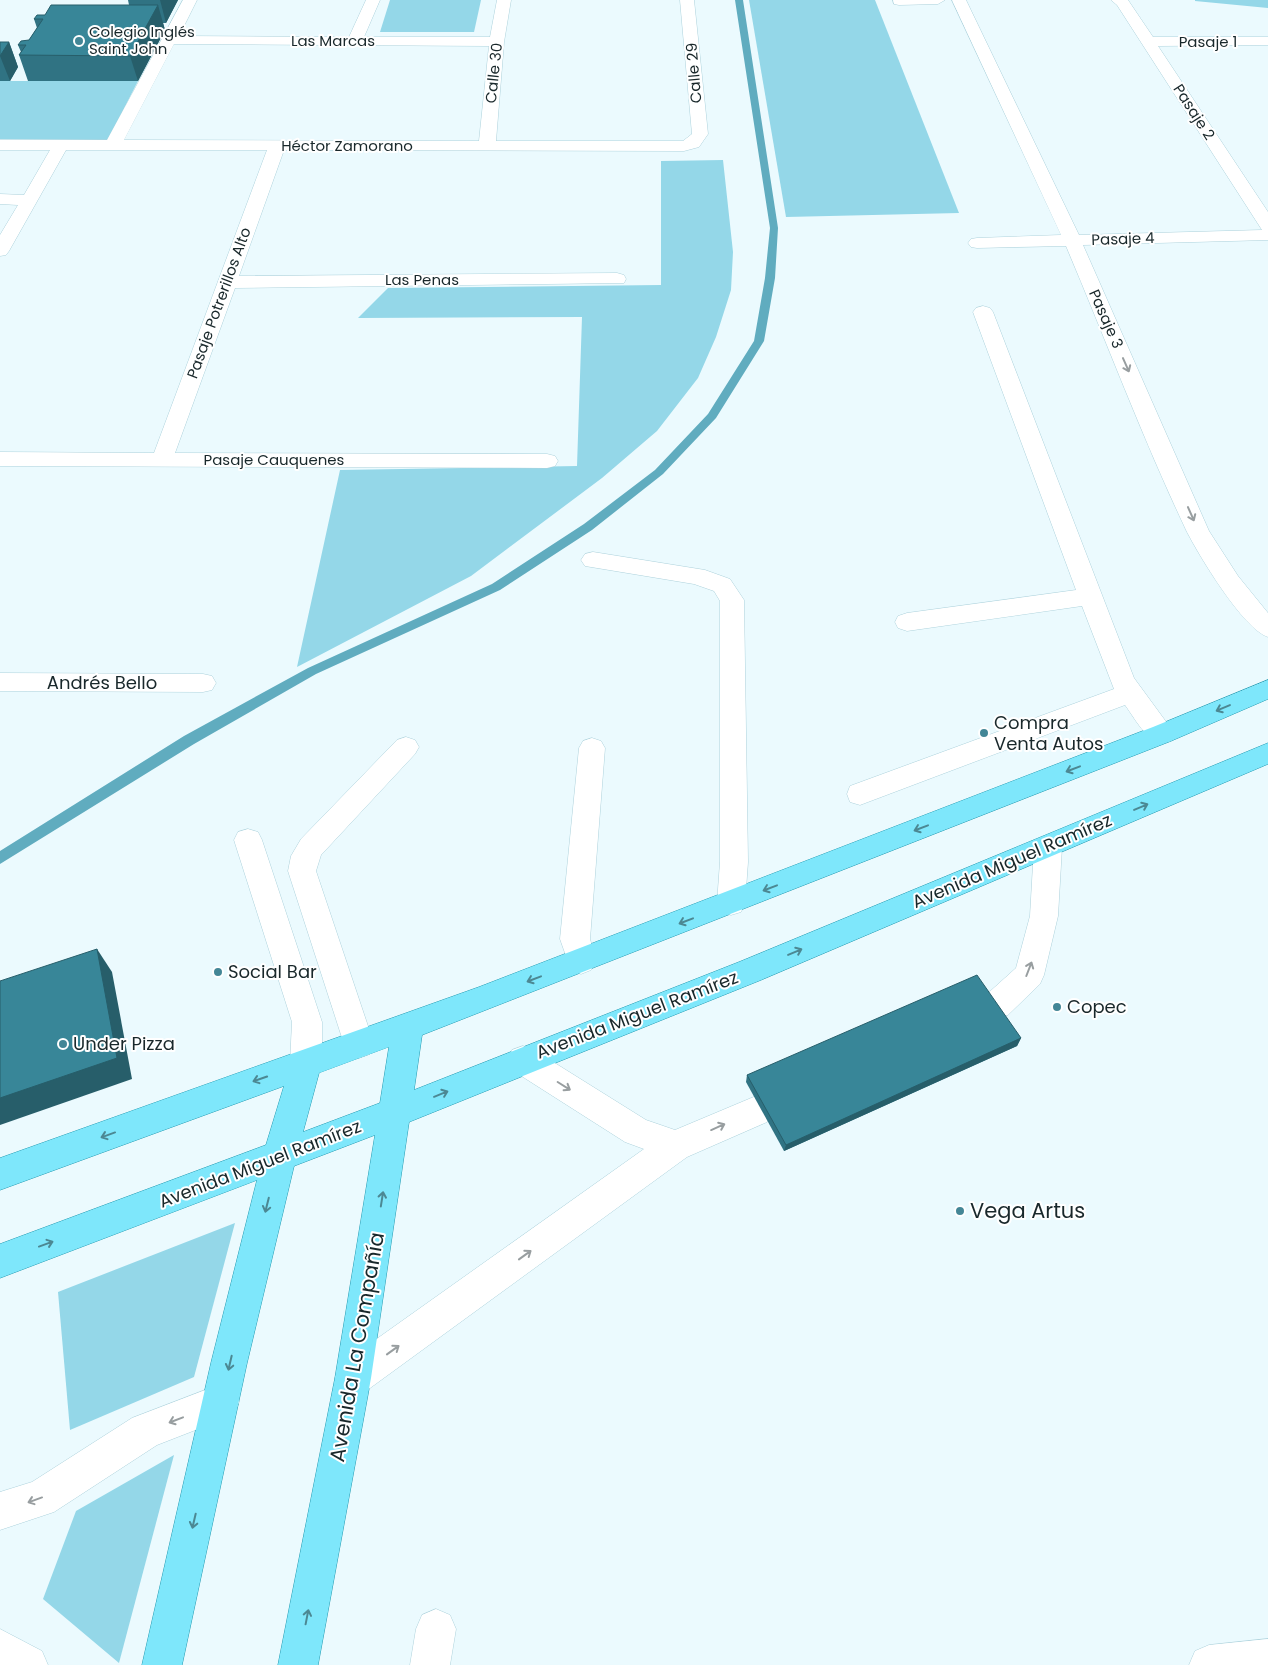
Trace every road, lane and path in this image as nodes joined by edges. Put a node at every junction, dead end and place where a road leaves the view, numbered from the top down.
1 (190, 0) edge
2 (373, 0) edge
3 (504, 0) edge
4 (687, 0) edge
5 (938, 0) edge
6 (959, 0) edge
7 (1118, 0) edge
8 (899, 1) edge
9 (169, 40) junction
10 (354, 42) junction
11 (497, 42) junction
12 (1148, 42) junction
13 (1268, 42) edge
14 (693, 144) joint
15 (0, 145) edge
16 (61, 145) junction
17 (113, 145) junction
18 (277, 146) junction
19 (486, 147) junction
20 (0, 199) edge
21 (30, 200) junction
22 (1268, 226) edge
23 (1268, 235) edge
24 (1072, 240) junction
25 (977, 243) dead end
26 (0, 251) edge
27 (617, 279) dead end
28 (227, 282) junction
29 (983, 312) dead end
30 (0, 459) edge
31 (162, 460) junction
32 (547, 462) dead end
33 (593, 560) dead end
34 (1092, 596) junction
35 (907, 622) dead end
36 (1268, 628) edge
37 (0, 682) edge
38 (203, 683) dead end
39 (1268, 689) edge
40 (1130, 693) junction
41 (1162, 734) junction
42 (406, 747) dead end
43 (592, 748) dead end
44 (1268, 753) edge
45 (860, 794) dead end
46 (248, 840) dead end
47 (1048, 847) junction
48 (731, 903) junction
49 (581, 961) junction
50 (997, 1005) edge
51 (408, 1027) junction
52 (360, 1044) junction
53 (523, 1060) junction
54 (306, 1063) junction
55 (756, 1110) dead end
56 (396, 1112) junction
57 (676, 1146) junction
58 (278, 1157) junction
59 (0, 1174) edge
60 (0, 1261) edge
61 (353, 1378) junction
62 (221, 1402) junction
63 (0, 1511) edge
64 (0, 1649) edge
65 (1268, 1658) edge
66 (28, 1665) edge
67 (162, 1665) edge
68 (298, 1665) edge
69 (1209, 1665) edge

1 - 9 street
2 - 10 street
3 - 11 street, Calle 30
4 - 14 street, Calle 29
5 - 8 street
6 - 24 street, Pasaje 3
7 - 12 street, Pasaje 2
9 - 10 street, Las Marcas
9 - 17 street
10 - 11 street, Las Marcas
11 - 19 street, Calle 30
12 - 13 street, Pasaje 1
12 - 22 street, Pasaje 2
14 - 19 street, Héctor Zamorano
15 - 16 street, Héctor Zamorano
16 - 17 street, Héctor Zamorano
16 - 21 street
17 - 18 street, Héctor Zamorano
18 - 19 street, Héctor Zamorano
18 - 28 street, Pasaje Potrerillos Alto
20 - 21 street
21 - 26 street
23 - 24 street, Pasaje 4
24 - 25 street, Pasaje 4
24 -> 36 street, Pasaje 3
27 - 28 street, Las Penas
28 - 31 street, Pasaje Potrerillos Alto
29 - 34 street
30 - 31 street, Pasaje Cauquenes
31 - 32 street, Pasaje Cauquenes
33 - 48 street
34 - 35 street
34 - 40 street
37 - 38 street, Andrés Bello
39 -> 41 main road
40 - 41 street
40 - 45 street
41 -> 48 main road
42 - 52 street
43 - 49 street
47 -> 44 main road, Avenida Miguel Ramírez
46 - 54 street
50 -> 47 street
53 -> 47 main road, Avenida Miguel Ramírez
48 -> 49 main road
49 -> 51 main road
51 - 52 main road
51 - 56 main road, Avenida La Compañía
52 - 54 main road
56 -> 53 main road, Avenida Miguel Ramírez
53 -> 57 street
54 - 58 main road
54 -> 59 main road
57 -> 55 street
56 - 58 main road, Avenida Miguel Ramírez
61 -> 56 main road, Avenida La Compañía
61 -> 57 street
60 -> 58 main road, Avenida Miguel Ramírez
58 -> 62 main road
68 -> 61 main road, Avenida La Compañía
62 -> 63 street
62 -> 67 main road
64 - 66 street
65 - 69 street

